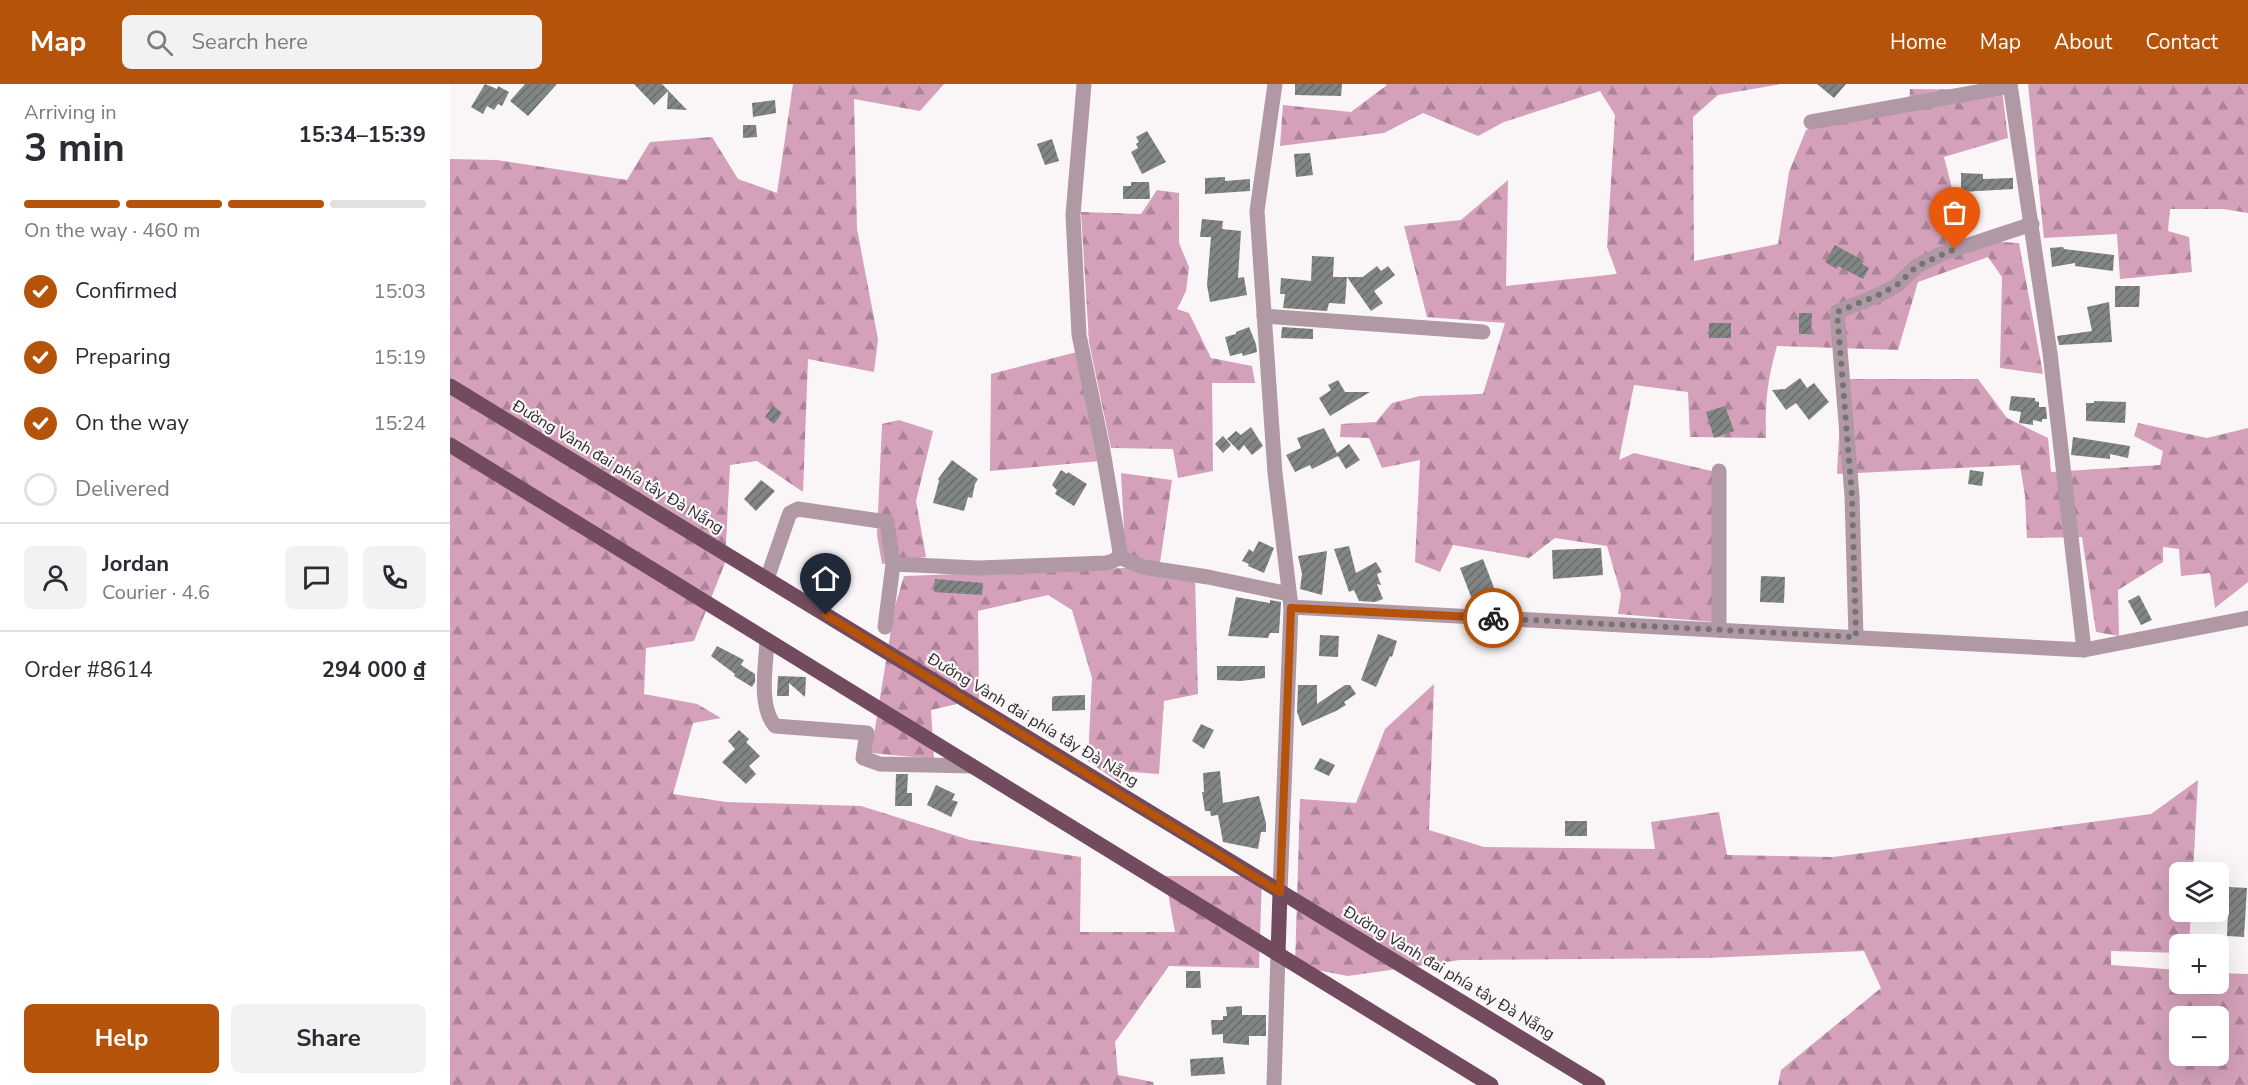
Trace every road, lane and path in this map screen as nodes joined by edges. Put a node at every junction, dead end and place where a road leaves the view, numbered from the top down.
1 (1084, 84) edge
2 (1275, 84) edge
3 (2010, 85) edge
4 (1811, 122) dead end
5 (2031, 224) junction
6 (1264, 316) junction
7 (1483, 332) dead end
8 (450, 386) edge
9 (450, 445) edge
10 (1719, 471) dead end
11 (1119, 557) junction
12 (893, 564) junction
13 (766, 579) junction
14 (1290, 601) junction
15 (2248, 618) edge
16 (885, 627) dead end
17 (1719, 630) junction
18 (1856, 637) junction
19 (768, 640) junction
20 (2084, 650) junction
21 (972, 766) junction
22 (1280, 892) junction
23 (1278, 954) junction
24 (1274, 1085) edge
25 (1491, 1085) edge
26 (1598, 1085) edge

1 - 11 street
2 - 6 street
3 - 4 street
3 - 5 street
5 - 18 street
5 - 20 street
6 - 7 street
6 - 14 street
8 - 13 main road, Đường Vành đai phía tây Đà Nẵng
9 - 19 main road
10 - 17 street
11 - 12 street
11 - 14 street
12 - 13 street
12 - 16 street
13 - 22 main road, Đường Vành đai phía tây Đà Nẵng
14 - 17 street
14 - 22 street
15 - 20 street
17 - 18 street
18 - 20 street
19 - 21 main road
19 - 21 street
21 - 23 main road
22 - 23 main road
22 - 26 main road, Đường Vành đai phía tây Đà Nẵng
23 - 24 street
23 - 25 main road

